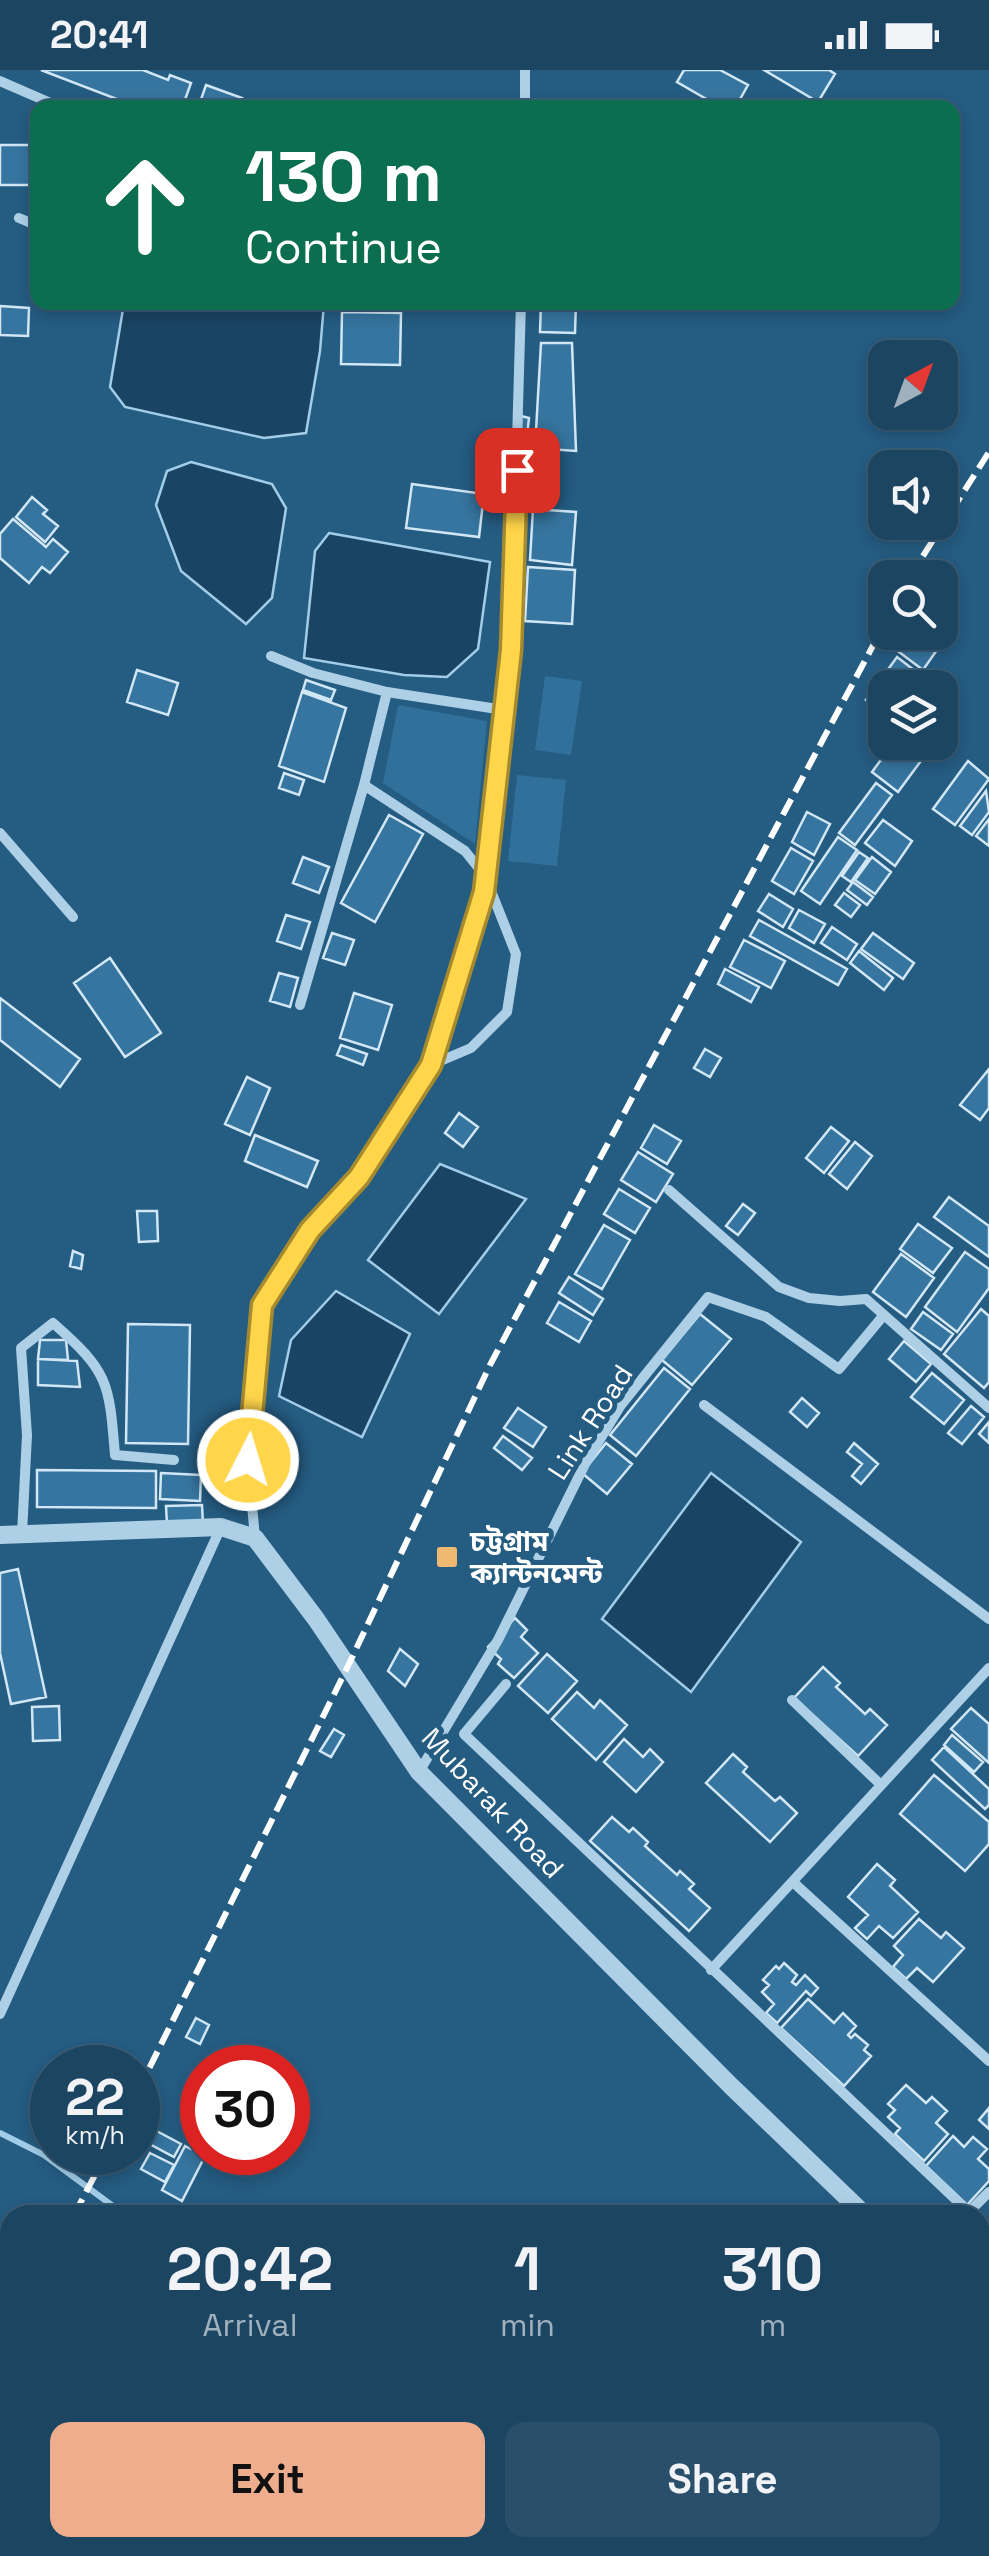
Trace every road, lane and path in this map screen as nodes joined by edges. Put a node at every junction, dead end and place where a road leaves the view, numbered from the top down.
1 (525, 70) edge
2 (0, 81) edge
3 (44, 100) edge
4 (525, 100) edge
5 (19, 218) dead end
6 (30, 223) edge
7 (521, 310) edge
8 (270, 656) dead end
9 (387, 692) junction
10 (504, 710) junction
11 (364, 785) junction
12 (0, 834) edge
13 (485, 876) junction
14 (73, 917) dead end
15 (300, 1005) dead end
16 (431, 1065) junction
17 (669, 1190) dead end
18 (883, 1316) junction
19 (704, 1405) dead end
20 (989, 1408) edge
21 (174, 1460) dead end
22 (222, 1527) junction
23 (22, 1534) junction
24 (0, 1535) edge
25 (255, 1538) junction
26 (989, 1619) edge
27 (989, 1668) edge
28 (506, 1684) dead end
29 (792, 1700) dead end
30 (420, 1772) junction
31 (882, 1785) junction
32 (794, 1883) junction
33 (711, 1970) junction
34 (0, 2014) edge
35 (989, 2060) edge
36 (855, 2205) edge
37 (960, 2205) edge

1 - 4 street
2 - 3 street
5 - 6 street
7 - 10 street
8 - 9 street
9 - 10 street
9 - 11 street
10 - 13 street
11 - 13 street
11 - 15 street
12 - 14 street
13 - 16 street
13 - 16 street
16 - 25 street
17 - 18 street
18 - 20 street
18 - 30 street, Link Road
19 - 26 street
21 - 23 street
22 - 23 street
22 - 25 street
22 - 34 street
23 - 24 street
25 - 30 street, Mubarak Road
27 - 31 street
28 - 33 street
29 - 31 street
30 - 36 street, Mubarak Road
31 - 32 street
32 - 33 street
32 - 35 street
33 - 37 street

